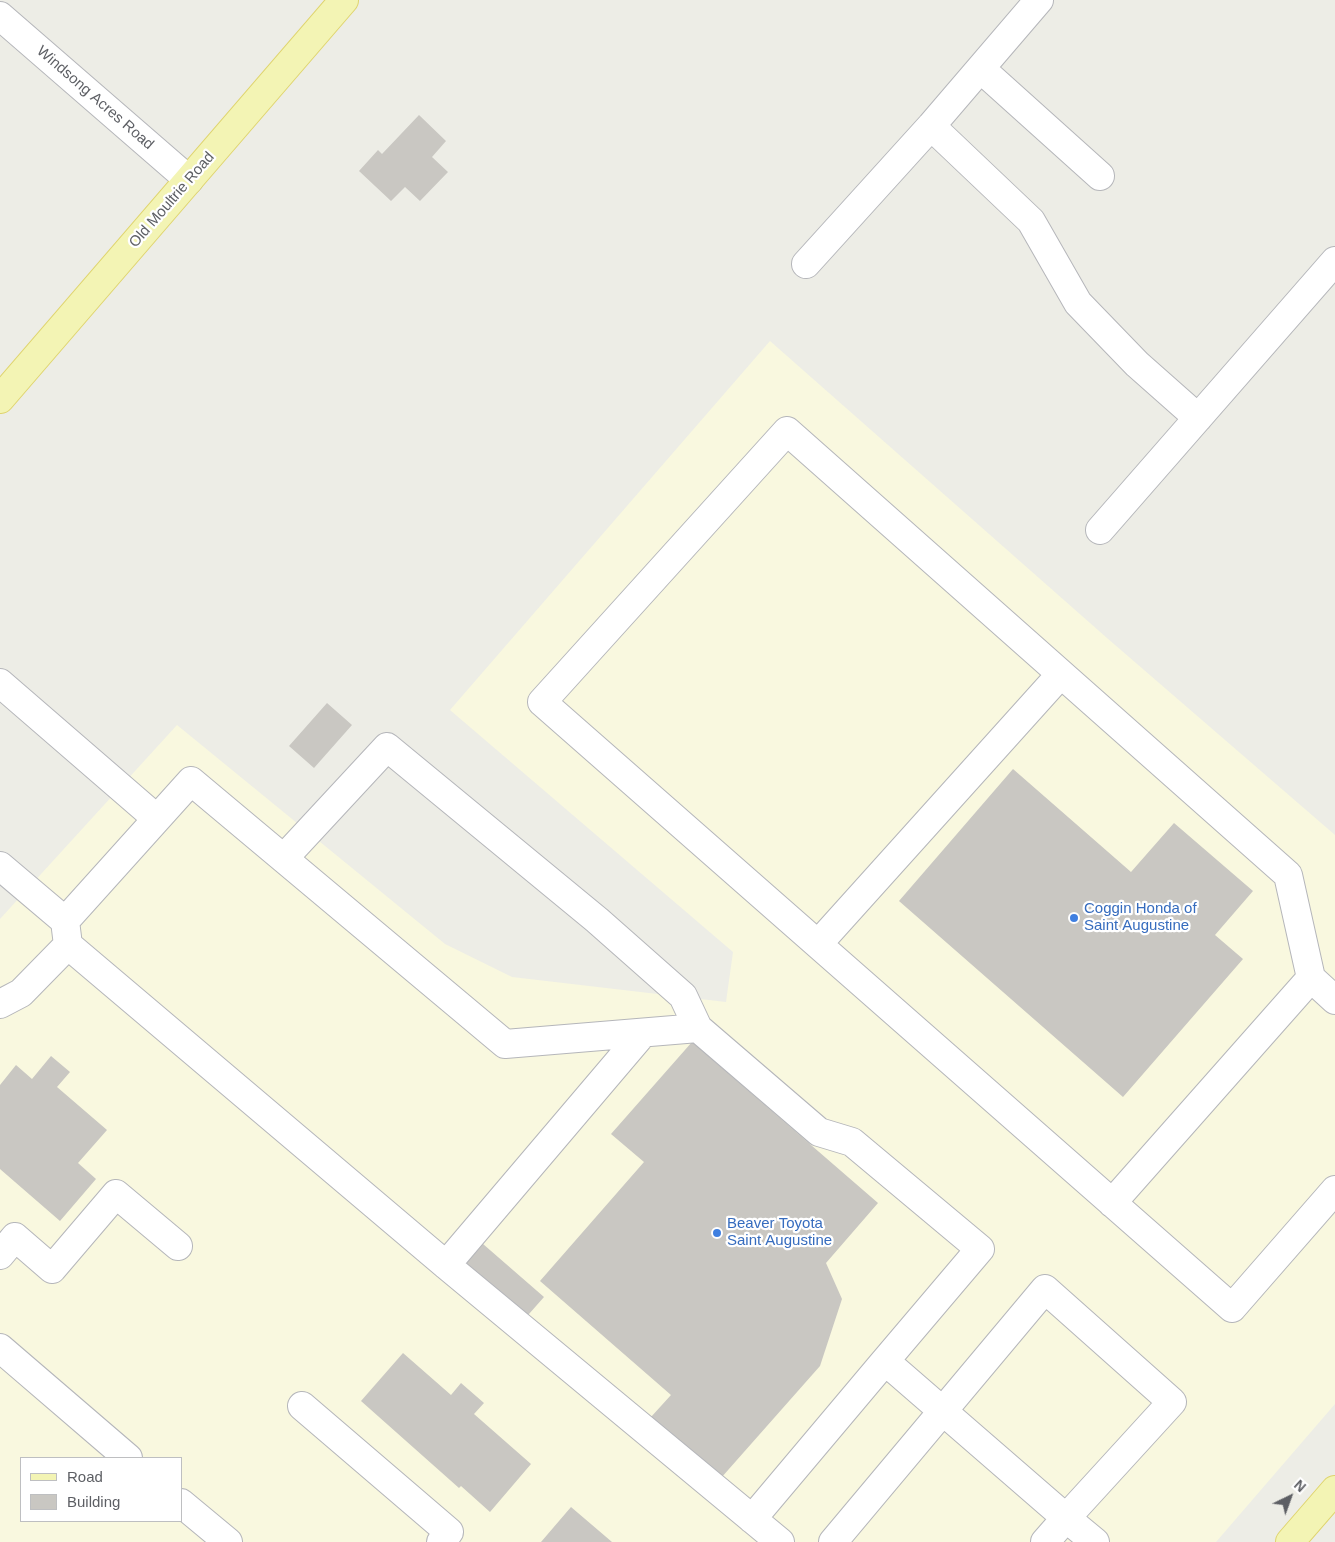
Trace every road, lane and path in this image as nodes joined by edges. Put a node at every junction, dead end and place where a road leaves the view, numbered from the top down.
1 (344, 0) edge
2 (1039, 0) edge
3 (0, 16) edge
4 (981, 69) junction
5 (931, 126) junction
6 (1100, 176) dead end
7 (189, 180) junction
8 (1335, 261) edge
9 (806, 264) dead end
10 (0, 399) edge
11 (1198, 418) junction
12 (1100, 530) dead end
13 (1061, 674) junction
14 (0, 683) edge
15 (156, 818) junction
16 (284, 858) junction
17 (0, 866) edge
18 (67, 933) junction
19 (818, 944) junction
20 (1311, 978) junction
21 (1335, 1000) edge
22 (0, 1004) edge
23 (698, 1028) junction
24 (643, 1033) junction
25 (1335, 1190) edge
26 (1112, 1203) junction
27 (178, 1246) dead end
28 (0, 1255) edge
29 (446, 1265) junction
30 (0, 1348) edge
31 (885, 1361) junction
32 (302, 1406) dead end
33 (944, 1411) junction
34 (127, 1457) edge
35 (1335, 1490) edge
36 (182, 1504) edge
37 (1066, 1518) junction
38 (752, 1519) junction
39 (221, 1540) edge
40 (441, 1542) edge
41 (780, 1542) edge
42 (833, 1542) edge
43 (1045, 1542) edge
44 (1095, 1542) edge
45 (1290, 1542) edge

1 - 7 main road, Old Moultrie Road
2 - 4 street
3 - 7 street, Windsong Acres Road
4 - 5 street
4 - 6 street
5 - 9 street
5 - 11 street
7 - 10 main road, Old Moultrie Road
8 - 11 street
11 - 12 street
13 - 19 street
13 - 19 street
13 - 20 street
14 - 15 street
15 - 16 street
15 - 18 street
16 - 23 street
16 - 24 street
17 - 18 street
18 - 22 street
18 - 29 street
19 - 26 street
20 - 21 street
20 - 26 street
23 - 24 street
23 - 31 street
24 - 29 street
25 - 26 street
27 - 28 street
29 - 38 street
30 - 34 street
31 - 33 street
31 - 38 street
32 - 40 street
33 - 37 street
33 - 37 street
33 - 42 street
35 - 45 main road
36 - 39 street
37 - 43 street
37 - 44 street
38 - 41 street

